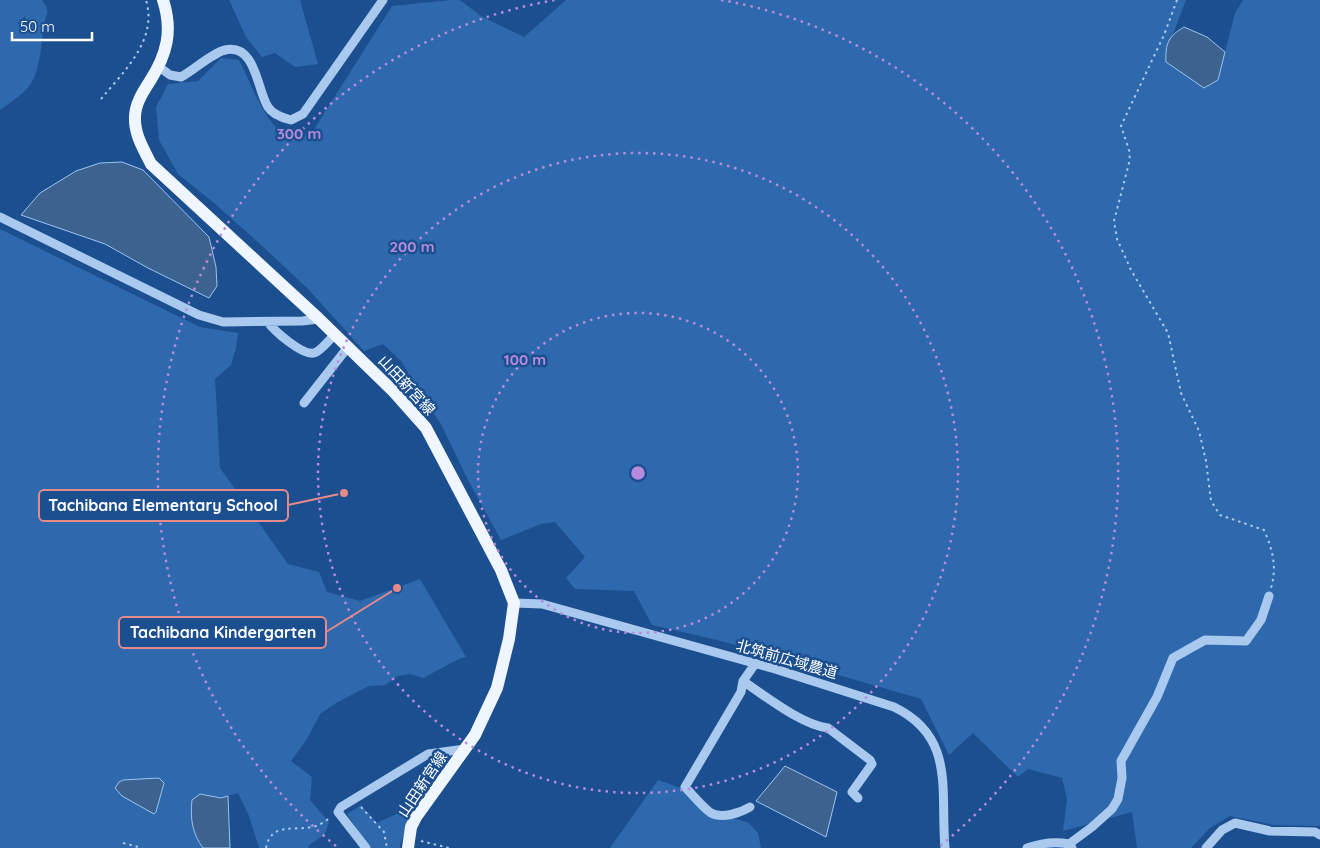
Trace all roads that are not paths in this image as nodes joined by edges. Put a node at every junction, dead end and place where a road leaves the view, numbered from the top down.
1 (163, 0) edge
2 (381, 1) edge
3 (158, 66) junction
4 (0, 217) edge
5 (319, 319) junction
6 (268, 322) junction
7 (335, 334) junction
8 (348, 347) junction
9 (304, 403) dead end
10 (1269, 596) road end
11 (514, 603) junction
12 (756, 664) junction
13 (743, 681) junction
14 (466, 750) junction
15 (858, 798) dead end
16 (750, 807) dead end
17 (1320, 835) edge
18 (408, 844) edge
19 (1070, 846) edge
20 (366, 848) edge
21 (945, 848) edge
22 (1027, 848) edge
23 (1206, 848) edge

1 - 3 main road, 山田新宮線
2 - 3 street
3 - 5 main road, 山田新宮線
4 - 6 street
5 - 6 street
5 - 7 main road, 山田新宮線
6 - 7 street
7 - 8 main road, 山田新宮線
8 - 9 street
8 - 11 main road, 山田新宮線
10 - 19 street
11 - 12 street, 北筑前広域農道
11 - 14 main road, 山田新宮線
12 - 13 street
12 - 21 street, 北筑前広域農道
13 - 15 street
13 - 16 street
14 - 18 main road, 山田新宮線
14 - 20 street
17 - 23 street
19 - 22 street

